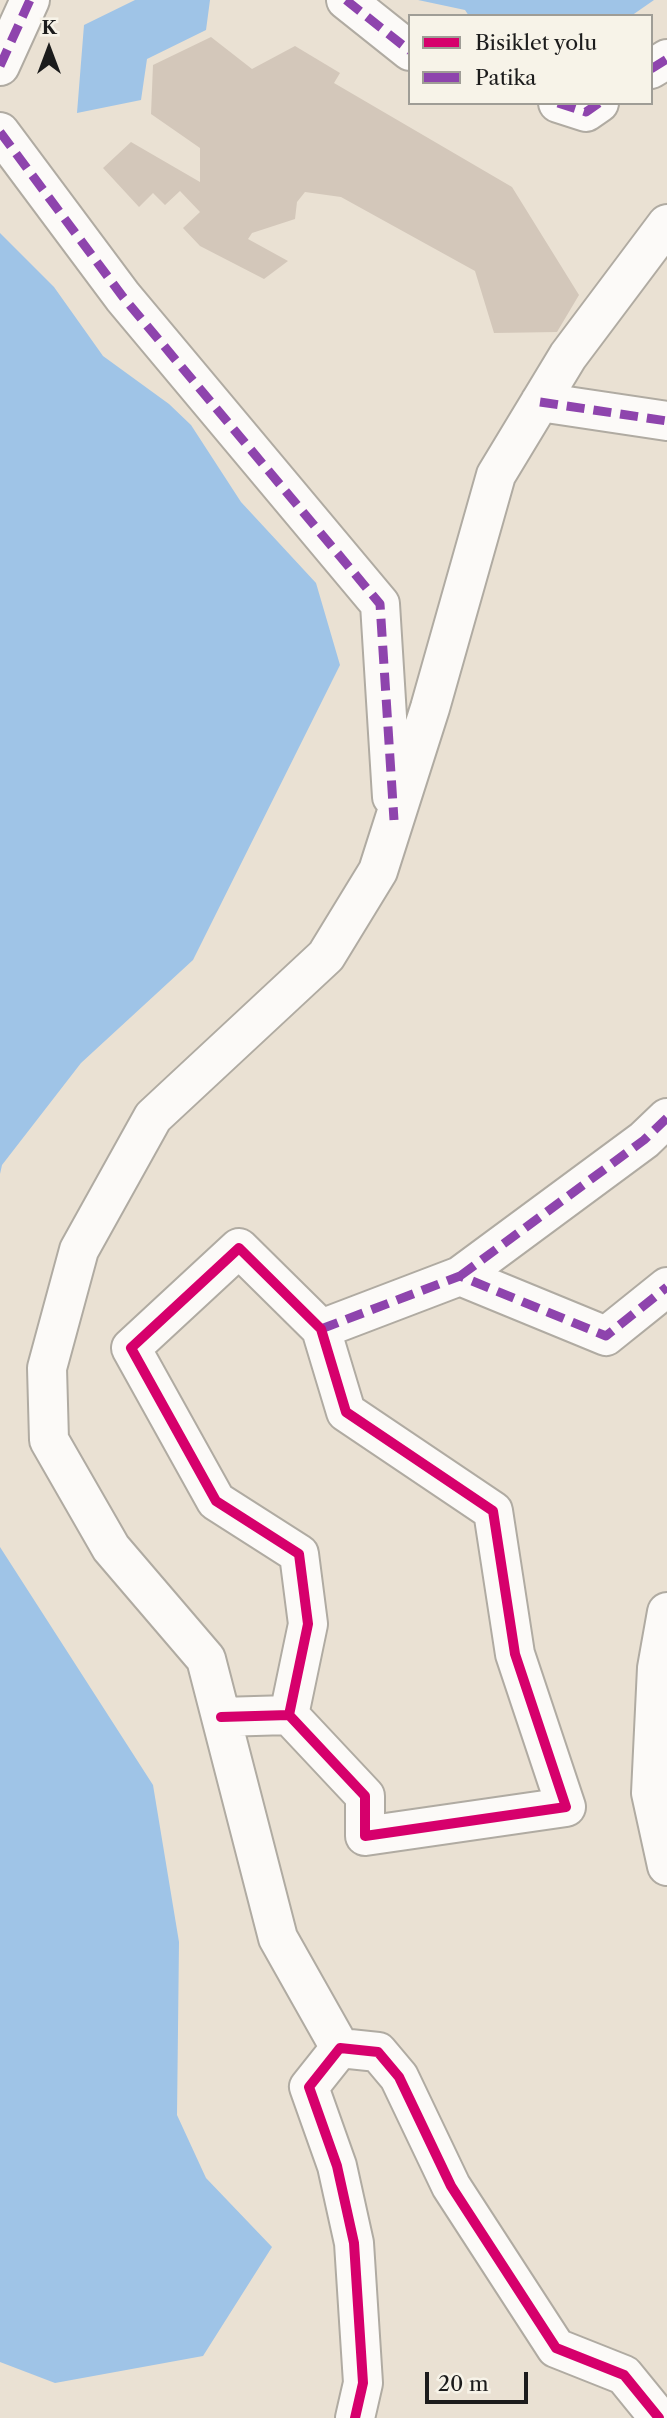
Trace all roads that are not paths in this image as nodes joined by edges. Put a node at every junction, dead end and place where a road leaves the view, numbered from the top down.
1 (30, 0) edge
2 (346, 0) edge
3 (408, 49) edge
4 (0, 66) edge
5 (564, 105) edge
6 (596, 105) edge
7 (0, 132) edge
8 (667, 223) edge
9 (540, 402) junction
10 (667, 421) edge
11 (394, 820) junction
12 (667, 1118) edge
13 (460, 1276) junction
14 (667, 1287) edge
15 (321, 1329) junction
16 (667, 1612) edge
17 (289, 1715) junction
18 (220, 1717) junction
19 (667, 1866) edge
20 (340, 2048) junction
21 (355, 2418) edge
22 (659, 2418) edge

1 - 4 street
2 - 3 street
5 - 6 street
7 - 11 street
8 - 9 street
9 - 10 street
9 - 11 street
11 - 18 street
12 - 13 street
13 - 14 street
13 - 15 street
15 - 17 street
15 - 17 street
16 - 19 street
17 - 18 street
18 - 20 street
20 - 21 street
20 - 22 street

